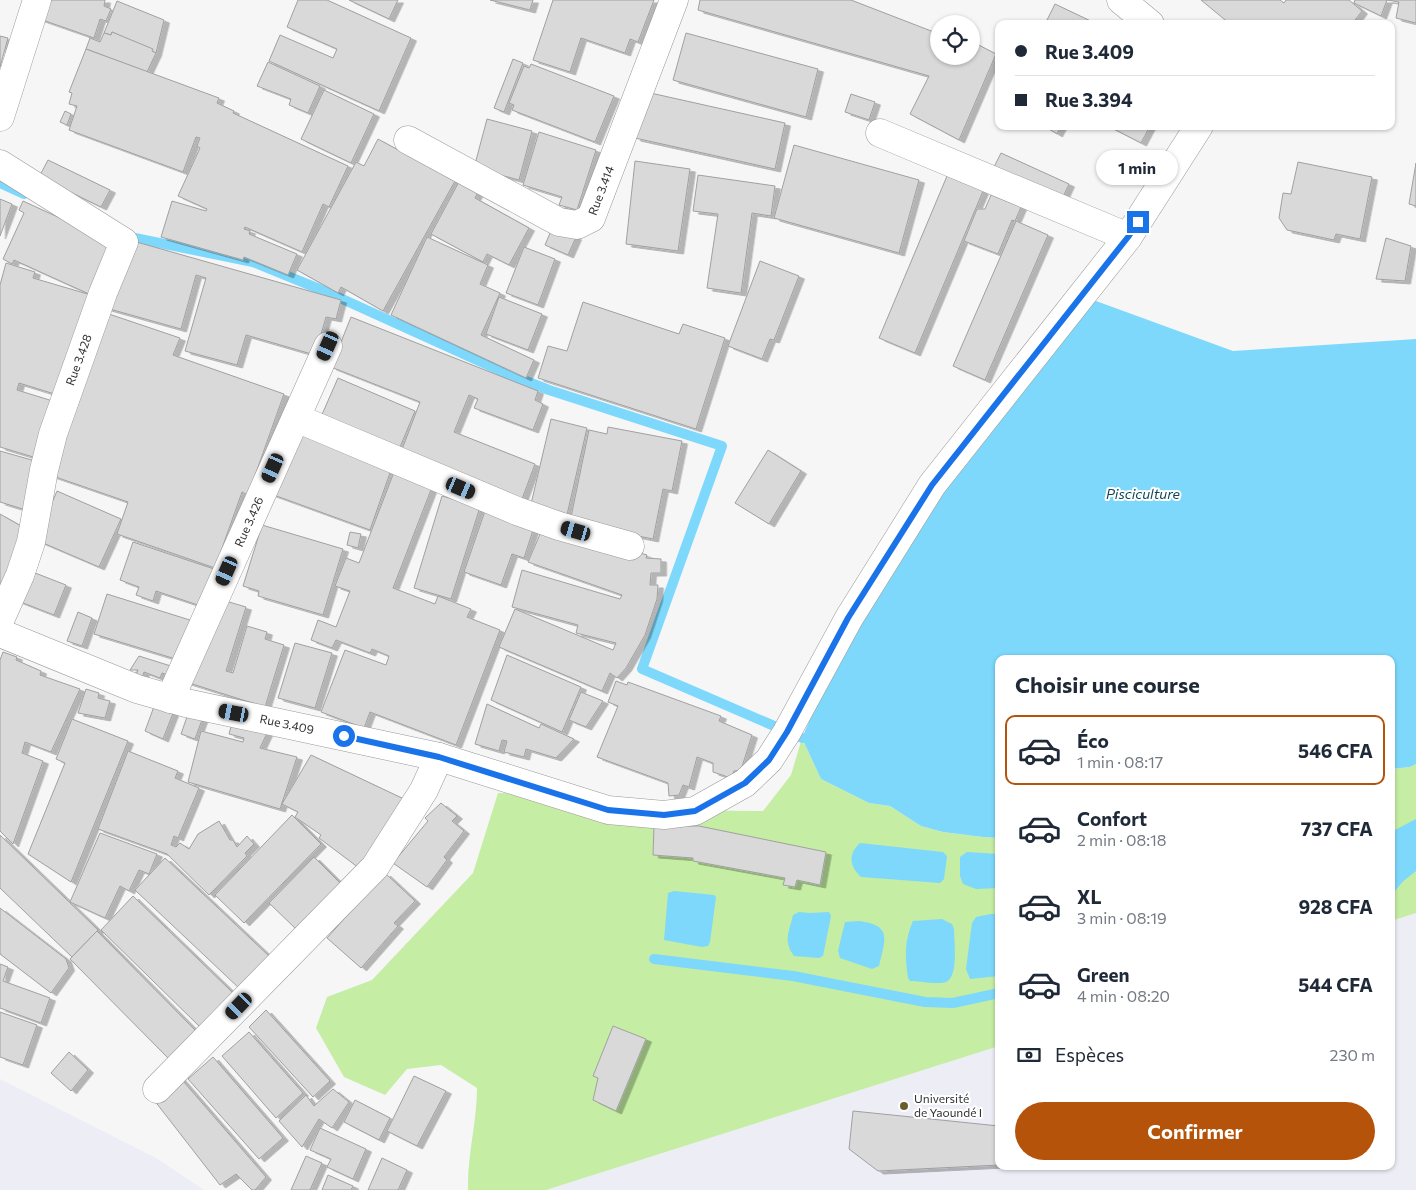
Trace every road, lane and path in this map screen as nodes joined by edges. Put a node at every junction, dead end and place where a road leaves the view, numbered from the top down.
1 (37, 0) edge
2 (674, 0) edge
3 (1121, 0) edge
4 (1145, 20) edge
5 (0, 117) edge
6 (1196, 130) edge
7 (880, 133) dead end
8 (408, 140) dead end
9 (0, 164) edge
10 (1128, 237) junction
11 (328, 346) dead end
12 (296, 418) junction
13 (630, 546) dead end
14 (0, 620) edge
15 (0, 633) edge
16 (170, 699) junction
17 (439, 757) junction
18 (157, 1088) dead end

1 - 5 street
2 - 8 street, Rue 3.414
3 - 4 street
6 - 10 street, Rue 3.409
7 - 10 street
9 - 14 street, Rue 3.428
10 - 17 street, Rue 3.409
11 - 12 street, Rue 3.426
12 - 13 street
12 - 16 street, Rue 3.426
15 - 16 street, Rue 3.409
16 - 17 street, Rue 3.409
17 - 18 street

